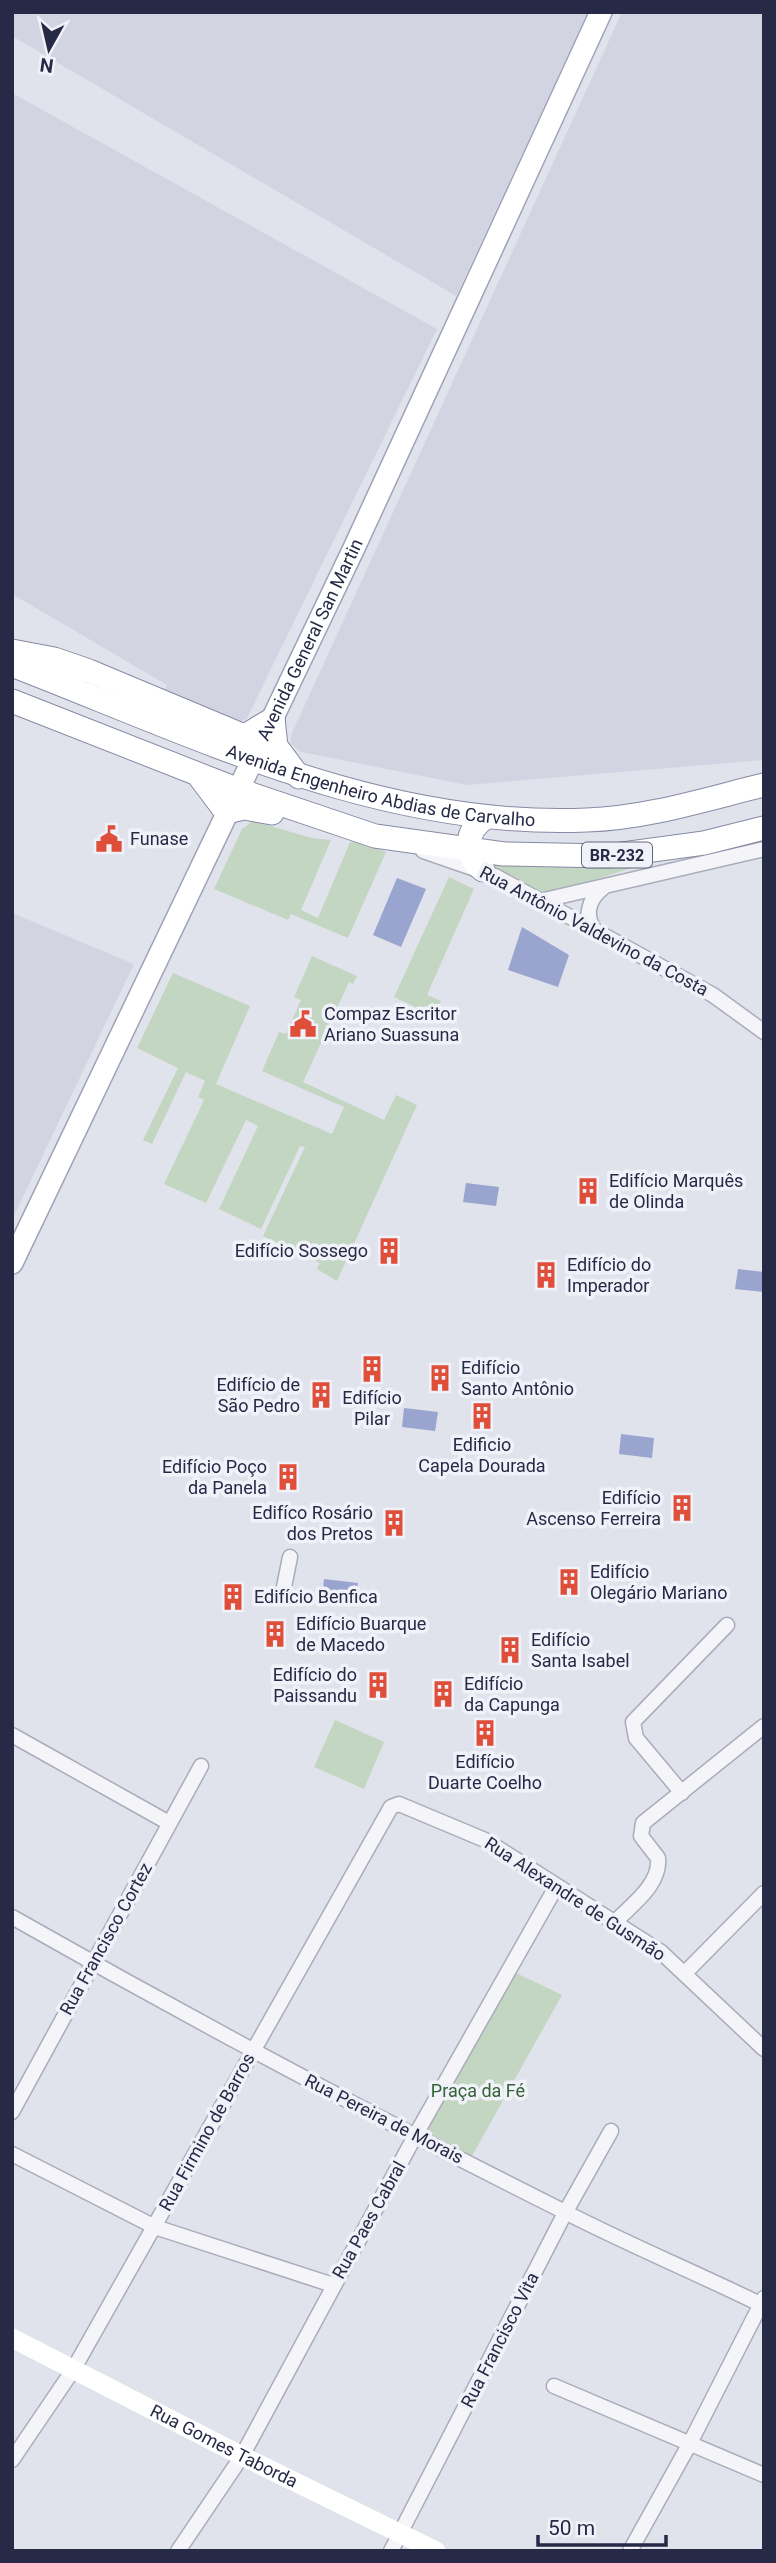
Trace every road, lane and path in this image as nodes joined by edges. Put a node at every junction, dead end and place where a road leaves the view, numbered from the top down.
1 (601, 12) edge
2 (12, 651) edge
3 (12, 665) edge
4 (12, 701) edge
5 (272, 719) junction
6 (242, 735) junction
7 (200, 740) junction
8 (251, 759) junction
9 (197, 774) junction
10 (299, 777) junction
11 (764, 785) edge
12 (236, 789) junction
13 (285, 807) junction
14 (260, 809) junction
15 (226, 812) junction
16 (485, 818) junction
17 (351, 828) junction
18 (764, 828) edge
19 (375, 836) junction
20 (469, 849) junction
21 (764, 849) edge
22 (483, 870) junction
23 (604, 887) junction
24 (540, 901) junction
25 (597, 933) junction
26 (764, 1032) edge
27 (12, 1263) edge
28 (290, 1557) dead end
29 (283, 1592) dead end
30 (727, 1625) dead end
31 (764, 1726) edge
32 (12, 1735) edge
33 (201, 1766) dead end
34 (682, 1793) junction
35 (400, 1804) joint
36 (170, 1823) junction
37 (556, 1887) junction
38 (764, 1893) edge
39 (12, 1917) edge
40 (614, 1923) junction
41 (92, 1963) junction
42 (685, 1973) junction
43 (764, 2049) edge
44 (252, 2050) junction
45 (12, 2112) edge
46 (611, 2131) dead end
47 (415, 2136) junction
48 (12, 2154) edge
49 (565, 2213) junction
50 (155, 2227) junction
51 (333, 2285) junction
52 (763, 2303) edge
53 (12, 2339) edge
54 (74, 2370) junction
55 (554, 2386) dead end
56 (689, 2445) junction
57 (242, 2456) junction
58 (12, 2460) edge
59 (764, 2475) edge
60 (397, 2542) edge
61 (178, 2551) edge
62 (436, 2551) edge
63 (630, 2551) edge

1 - 5 main road, Avenida General San Martin
2 - 6 highway
3 - 7 highway, Avenida Engenheiro Abdias de Carvalho / BR-232
4 - 9 highway, Avenida Engenheiro Abdias de Carvalho / BR-232
5 - 6 highway
5 - 8 main road, Avenida General San Martin
5 - 10 highway
6 - 7 highway
7 - 8 highway, Avenida Engenheiro Abdias de Carvalho / BR-232
8 - 10 highway, Avenida Engenheiro Abdias de Carvalho / BR-232
8 - 12 main road, Avenida General San Martin
9 - 12 highway, Avenida Engenheiro Abdias de Carvalho / BR-232
9 - 15 highway
10 - 16 highway, Avenida Engenheiro Abdias de Carvalho / BR-232
11 - 16 highway, Avenida Engenheiro Abdias de Carvalho / BR-232
12 - 13 highway, Avenida Engenheiro Abdias de Carvalho / BR-232
12 - 15 main road, Avenida General San Martin
13 - 14 highway
13 - 17 highway, Avenida Engenheiro Abdias de Carvalho / BR-232
14 - 15 highway
14 - 17 highway
15 - 27 main road, Avenida General San Martin
16 - 17 highway
16 - 20 highway
17 - 19 highway, Avenida Engenheiro Abdias de Carvalho / BR-232
18 - 20 highway, Avenida Engenheiro Abdias de Carvalho / BR-232
19 - 20 highway, Avenida Engenheiro Abdias de Carvalho / BR-232
19 - 22 street, Rua Antônio Valdevino da Costa
20 - 22 highway
21 - 23 street
22 - 24 street, Rua Antônio Valdevino da Costa
23 - 24 street
23 - 25 street
24 - 25 street, Rua Antônio Valdevino da Costa
25 - 26 street, Rua Antônio Valdevino da Costa
28 - 29 street
30 - 34 street
31 - 34 street
32 - 36 street
33 - 36 street, Rua Francisco Cortez
34 - 40 street
35 - 37 street, Rua Alexandre de Gusmão
35 - 44 street, Rua Firmino de Barros
36 - 41 street, Rua Francisco Cortez
37 - 40 street, Rua Alexandre de Gusmão
37 - 47 street, Rua Paes Cabral
38 - 42 street
39 - 41 street, Rua Pereira de Morais
40 - 42 street, Rua Alexandre de Gusmão
41 - 44 street, Rua Pereira de Morais
41 - 45 street, Rua Francisco Cortez
42 - 43 street, Rua Alexandre de Gusmão
44 - 47 street, Rua Pereira de Morais
44 - 50 street, Rua Firmino de Barros
46 - 49 street, Rua Francisco Vita
47 - 49 street, Rua Pereira de Morais
47 - 51 street, Rua Paes Cabral
48 - 50 street
49 - 52 street, Rua Pereira de Morais
49 - 60 street, Rua Francisco Vita
50 - 51 street
50 - 54 street, Rua Firmino de Barros
51 - 57 street, Rua Paes Cabral
52 - 56 street
53 - 54 main road, Rua Gomes Taborda
54 - 57 main road, Rua Gomes Taborda
54 - 58 street, Rua Firmino de Barros
55 - 56 street
56 - 59 street
56 - 63 street
57 - 60 main road, Rua Gomes Taborda
57 - 61 street, Rua Paes Cabral
60 - 62 main road, Rua Gomes Taborda

